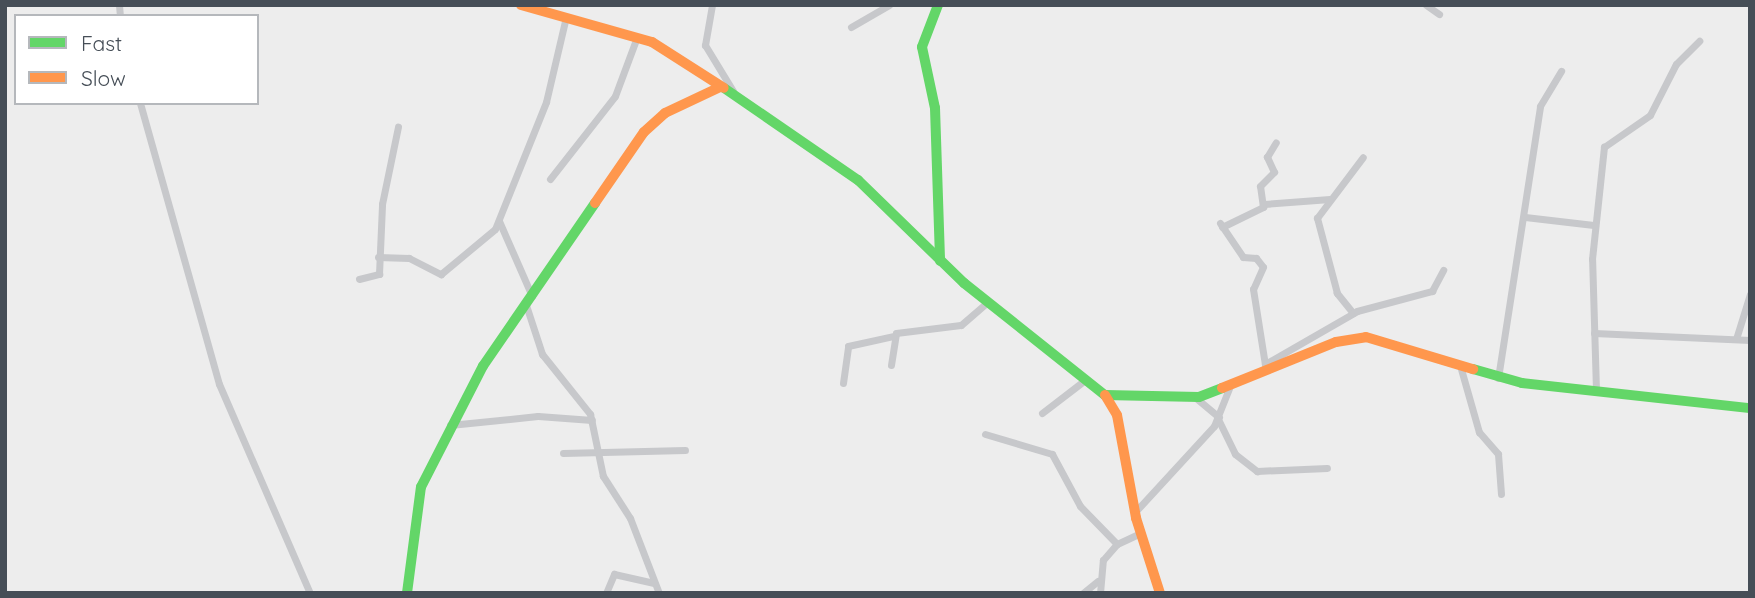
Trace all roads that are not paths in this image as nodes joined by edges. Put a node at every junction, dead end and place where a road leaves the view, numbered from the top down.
1 (520, 5) edge
2 (712, 5) edge
3 (889, 5) edge
4 (938, 5) edge
5 (1426, 5) edge
6 (1439, 14) dead end
7 (566, 17) junction
8 (851, 27) dead end
9 (637, 37) junction
10 (1699, 41) dead end
11 (1561, 71) dead end
12 (720, 87) junction
13 (737, 97) junction
14 (141, 105) edge
15 (398, 127) dead end
16 (1276, 142) dead end
17 (1363, 157) dead end
18 (550, 179) dead end
19 (1330, 199) junction
20 (1264, 204) junction
21 (1525, 217) junction
22 (499, 221) junction
23 (1594, 225) junction
24 (378, 257) junction
25 (940, 261) junction
26 (1443, 270) dead end
27 (359, 279) dead end
28 (1750, 294) edge
29 (529, 301) junction
30 (987, 302) junction
31 (1353, 313) junction
32 (1594, 333) junction
33 (893, 336) junction
34 (1735, 339) junction
35 (1750, 340) edge
36 (891, 365) dead end
37 (1265, 367) junction
38 (1461, 369) junction
39 (1499, 378) junction
40 (1085, 380) junction
41 (843, 383) dead end
42 (1230, 386) junction
43 (1596, 390) junction
44 (1105, 395) junction
45 (1196, 398) junction
46 (1750, 408) edge
47 (1042, 413) dead end
48 (1219, 418) junction
49 (592, 419) junction
50 (450, 425) junction
51 (985, 434) dead end
52 (685, 450) dead end
53 (563, 453) dead end
54 (598, 456) junction
55 (1327, 468) dead end
56 (1500, 494) dead end
57 (1135, 512) junction
58 (1141, 533) junction
59 (1117, 544) junction
60 (1098, 581) junction
61 (655, 583) junction
62 (310, 593) edge
63 (407, 593) edge
64 (606, 593) edge
65 (659, 593) edge
66 (1083, 593) edge
67 (1100, 593) edge
68 (1160, 593) edge

1 - 7 street
2 - 13 street
3 - 8 street
4 - 25 street
5 - 6 street
7 - 9 street
7 - 22 street
9 - 12 street
9 - 18 street
10 - 23 street
11 - 21 street
12 - 13 street
12 - 29 street
13 - 25 street
14 - 62 street
15 - 24 street
16 - 20 street
17 - 19 street
19 - 20 street
19 - 31 street
20 - 37 street
21 - 23 street
21 - 39 street
22 - 24 street
22 - 29 street
23 - 32 street
24 - 27 street
25 - 30 street
26 - 31 street
28 - 34 street
29 - 49 street
29 - 50 street
30 - 33 street
30 - 40 street
31 - 37 street
32 - 34 street
32 - 43 street
33 - 36 street
33 - 41 street
34 - 35 street
37 - 38 street
37 - 42 street
38 - 39 street
38 - 56 street
39 - 43 street
40 - 44 street
40 - 47 street
42 - 45 street
42 - 48 street
43 - 46 street
44 - 45 street
44 - 57 street
45 - 48 street
48 - 55 street
48 - 57 street
49 - 50 street
49 - 54 street
50 - 63 street
51 - 59 street
52 - 54 street
53 - 54 street
54 - 61 street
57 - 58 street
58 - 59 street
58 - 68 street
59 - 60 street
60 - 66 street
60 - 67 street
61 - 64 street
61 - 65 street

